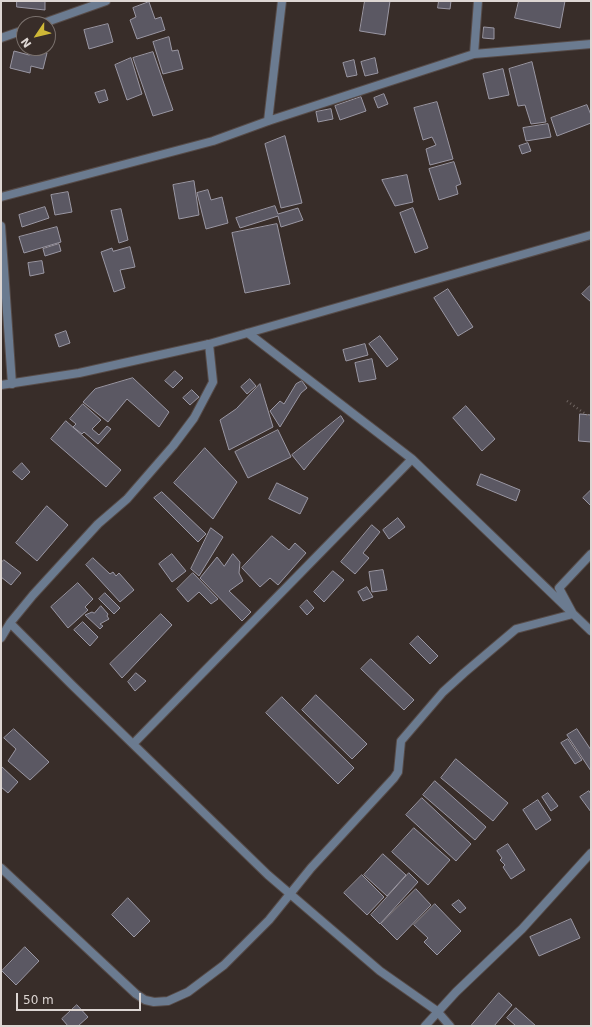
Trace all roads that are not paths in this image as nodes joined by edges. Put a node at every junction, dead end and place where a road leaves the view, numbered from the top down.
1 (106, 1) edge
2 (282, 1) edge
3 (478, 1) edge
4 (56, 19) edge
5 (16, 33) edge
6 (1, 38) edge
7 (591, 44) edge
8 (474, 54) junction
9 (268, 121) junction
10 (1, 197) edge
11 (1, 226) edge
12 (591, 235) edge
13 (248, 333) junction
14 (209, 344) junction
15 (12, 384) junction
16 (1, 385) edge
17 (412, 459) junction
18 (591, 554) edge
19 (573, 614) junction
20 (10, 622) junction
21 (591, 631) edge
22 (1, 638) edge
23 (133, 744) junction
24 (591, 853) edge
25 (1, 868) edge
26 (291, 895) junction
27 (437, 1011) junction
28 (425, 1026) edge
29 (450, 1026) edge

1 - 4 street
2 - 9 street
3 - 8 street
5 - 6 street
7 - 8 street
8 - 9 street
9 - 10 street
11 - 15 street
12 - 13 street
13 - 14 street
13 - 17 street
14 - 15 street
14 - 20 street
15 - 16 street
17 - 19 street
17 - 23 street
18 - 19 street
19 - 21 street
19 - 26 street
20 - 22 street
20 - 23 street
23 - 26 street
24 - 27 street
25 - 26 street
26 - 27 street
27 - 28 street
27 - 29 street

